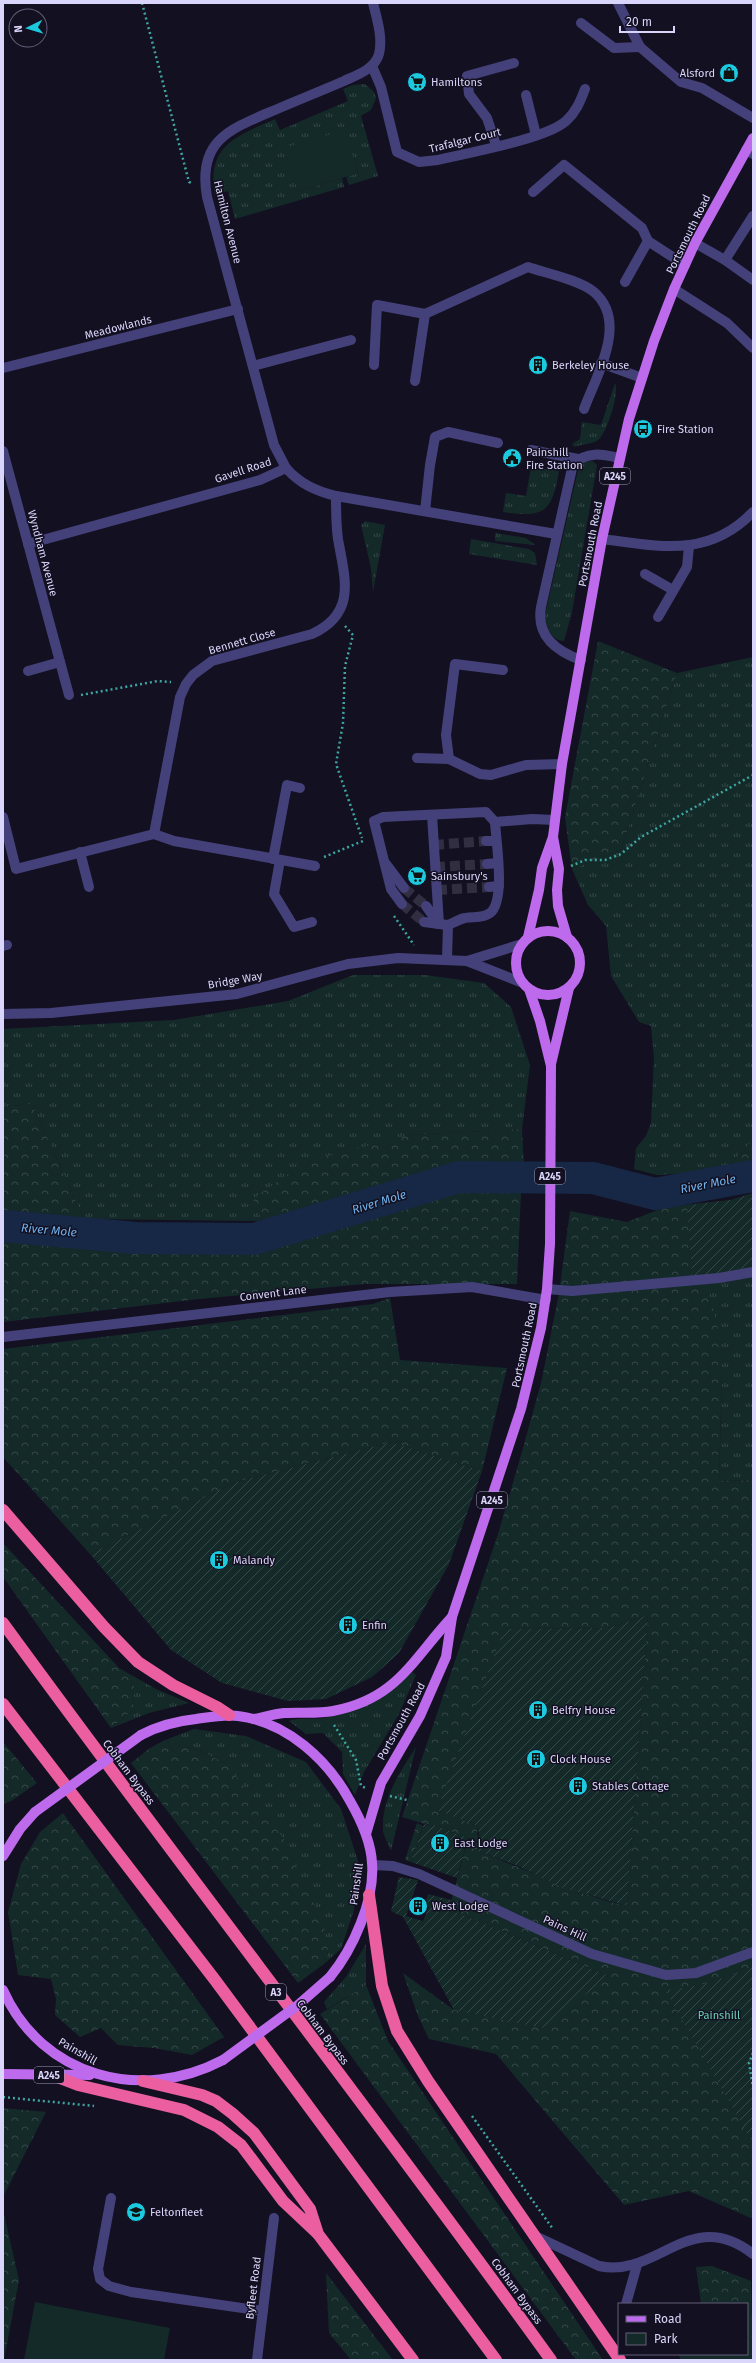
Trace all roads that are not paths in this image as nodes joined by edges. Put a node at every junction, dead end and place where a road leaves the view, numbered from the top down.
1 (374, 3) edge
2 (618, 3) edge
3 (581, 23) dead end
4 (640, 47) junction
5 (514, 63) dead end
6 (372, 66) junction
7 (585, 89) dead end
8 (526, 95) dead end
9 (753, 118) edge
10 (536, 135) junction
11 (753, 138) edge
12 (496, 145) junction
13 (750, 152) edge
14 (533, 192) dead end
15 (753, 216) edge
16 (648, 241) junction
17 (695, 243) junction
18 (725, 260) junction
19 (685, 265) junction
20 (753, 280) edge
21 (625, 282) dead end
22 (674, 289) junction
23 (238, 309) junction
24 (425, 314) junction
25 (351, 340) dead end
26 (753, 348) edge
27 (601, 364) junction
28 (374, 365) dead end
29 (253, 366) junction
30 (3, 368) edge
31 (642, 378) junction
32 (415, 380) dead end
33 (584, 409) dead end
34 (498, 444) dead end
35 (531, 450) dead end
36 (3, 451) edge
37 (619, 458) junction
38 (578, 459) junction
39 (286, 468) junction
40 (336, 496) junction
41 (426, 511) junction
42 (753, 512) edge
43 (556, 534) junction
44 (602, 539) junction
45 (28, 544) junction
46 (689, 546) junction
47 (645, 574) dead end
48 (673, 590) junction
49 (658, 617) dead end
50 (581, 660) junction
51 (60, 662) junction
52 (503, 670) dead end
53 (28, 671) dead end
54 (69, 695) road end
55 (417, 758) dead end
56 (449, 759) junction
57 (562, 764) junction
58 (300, 788) dead end
59 (432, 815) junction
60 (3, 817) edge
61 (555, 820) junction
62 (495, 822) junction
63 (154, 834) junction
64 (553, 837) junction
65 (486, 841) tunnel mouth
66 (496, 841) junction
67 (80, 852) junction
68 (277, 859) junction
69 (382, 859) junction
70 (487, 864) tunnel mouth
71 (498, 864) junction
72 (316, 866) road end
73 (89, 887) dead end
74 (404, 888) tunnel mouth
75 (402, 904) tunnel mouth
76 (426, 906) tunnel mouth
77 (312, 922) dead end
78 (424, 922) tunnel mouth
79 (443, 925) junction
80 (567, 937) junction
81 (525, 941) junction
82 (447, 960) junction
83 (467, 961) junction
84 (526, 986) junction
85 (569, 988) junction
86 (3, 1014) edge
87 (551, 1066) junction
88 (753, 1272) edge
89 (546, 1294) junction
90 (3, 1336) edge
91 (3, 1510) edge
92 (452, 1618) junction
93 (3, 1623) edge
94 (3, 1704) edge
95 (229, 1715) junction
96 (254, 1719) junction
97 (366, 1834) junction
98 (3, 1856) edge
99 (373, 1865) junction
100 (369, 1895) junction
101 (753, 1952) edge
102 (3, 1990) edge
103 (3, 2074) edge
104 (94, 2075) junction
105 (52, 2076) junction
106 (143, 2081) junction
107 (112, 2198) dead end
108 (274, 2218) dead end
109 (318, 2234) junction
110 (533, 2235) junction
111 (753, 2254) edge
112 (638, 2265) junction
113 (626, 2303) edge
114 (262, 2311) junction
115 (619, 2357) edge
116 (257, 2360) edge
117 (413, 2360) edge
118 (496, 2360) edge
119 (551, 2360) edge

1 - 6 street
2 - 4 street
3 - 4 street
4 - 9 street
5 - 12 street
6 - 12 street, Trafalgar Court
6 - 23 street, Hamilton Avenue
7 - 10 street, Trafalgar Court
8 - 10 street
10 - 12 street, Trafalgar Court
11 - 13 main road, Portsmouth Road / A245
13 - 17 main road, Portsmouth Road / A245
14 - 16 street
15 - 18 street
16 - 19 street
16 - 21 street
17 - 18 street
17 - 19 main road, Portsmouth Road / A245
18 - 20 street
19 - 22 main road, Portsmouth Road / A245
22 - 26 street
22 - 31 main road, Portsmouth Road / A245
23 - 29 street, Hamilton Avenue
23 - 30 street, Meadowlands
24 - 27 street
24 - 28 street
24 - 32 street
25 - 29 street
27 - 31 street
27 - 33 street
29 - 39 street, Hamilton Avenue
31 - 37 main road, Portsmouth Road / A245
34 - 41 street
35 - 38 street
36 - 45 street, Wyndham Avenue
37 - 38 street
37 - 44 main road, Portsmouth Road / A245
38 - 43 street
39 - 40 street, Gavell Road
39 - 45 street, Gavell Road
40 - 41 street, Gavell Road
40 - 63 street, Bennett Close
41 - 43 street, Gavell Road
42 - 46 street
43 - 50 street
44 - 46 street
44 - 50 main road, Portsmouth Road / A245
45 - 51 street, Wyndham Avenue
46 - 48 street
47 - 48 street
48 - 49 street
50 - 57 main road, Portsmouth Road / A245
51 - 53 street
51 - 54 street, Wyndham Avenue
52 - 56 street
55 - 56 street
56 - 57 street
57 - 61 main road, Portsmouth Road / A245
58 - 68 street
59 - 62 street
59 - 69 street
59 - 79 street
60 - 67 street
61 - 62 street
61 - 64 main road, Portsmouth Road / A245
62 - 66 street
63 - 67 street
63 - 68 street
64 - 80 main road, Portsmouth Road
64 - 81 main road, Portsmouth Road
65 - 66 street
66 - 71 street
67 - 73 street
68 - 72 street
68 - 77 street
69 - 74 street
69 - 75 street
70 - 71 street
71 - 79 street
76 - 79 street
78 - 79 street
79 - 82 street
80 - 81 main road
80 - 85 main road
81 - 83 street, Bridge Way
81 - 84 main road
82 - 83 street, Bridge Way
82 - 86 street, Bridge Way
83 - 84 street, Bridge Way
84 - 85 main road
84 - 87 main road, Portsmouth Road / A245
85 - 87 main road, Portsmouth Road / A245
87 - 89 main road, Portsmouth Road / A245
88 - 89 street, Convent Lane
89 - 90 street, Convent Lane
89 - 92 main road, Portsmouth Road / A245
91 - 95 highway
92 - 96 main road, Portsmouth Road / A245
92 - 97 main road, Portsmouth Road / A245
93 - 119 highway, Cobham Bypass / A3
94 - 118 highway
95 - 96 main road, Painshill
95 - 98 main road, Painshill, bridge
96 - 97 main road, Painshill
97 - 99 main road, Painshill
99 - 100 main road, Painshill
99 - 101 street, Pains Hill
100 - 106 main road, Painshill, bridge
100 - 110 highway
102 - 104 main road, Painshill
103 - 105 main road, A245
104 - 105 main road, A245
104 - 106 main road, Painshill
105 - 109 highway
106 - 109 highway
107 - 114 street
108 - 114 street, Byfleet Road
109 - 117 highway
110 - 112 street
110 - 115 highway
111 - 112 street
112 - 113 street
114 - 116 street, Byfleet Road

